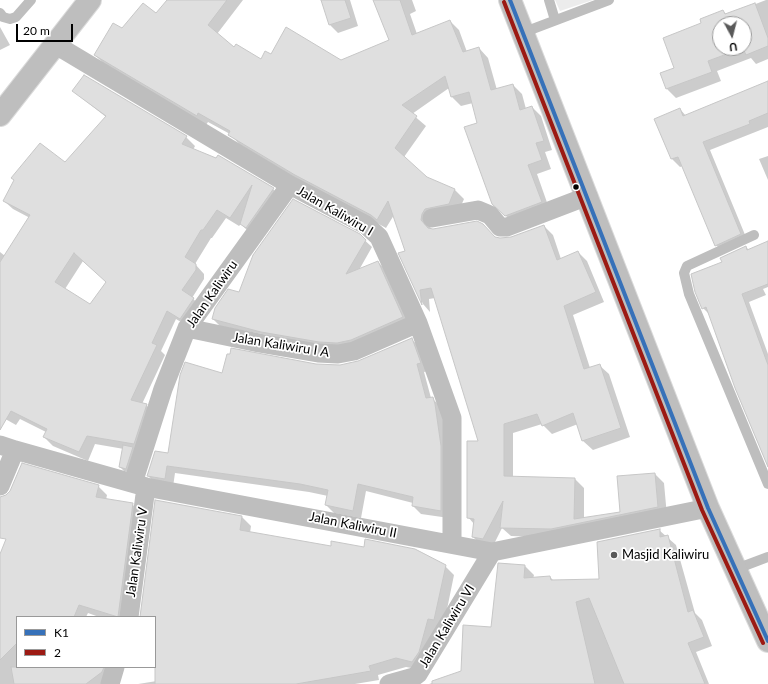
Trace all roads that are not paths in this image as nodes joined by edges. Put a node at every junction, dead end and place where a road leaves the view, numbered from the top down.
1 (31, 0) edge
2 (90, 0) edge
3 (510, 0) edge
4 (549, 0) edge
5 (609, 0) edge
6 (0, 13) edge
7 (555, 20) junction
8 (522, 33) junction
9 (56, 45) junction
10 (0, 115) edge
11 (290, 185) junction
12 (588, 196) junction
13 (432, 218) dead end
14 (754, 235) dead end
15 (418, 322) junction
16 (187, 328) junction
17 (8, 448) edge
18 (768, 484) edge
19 (140, 485) junction
20 (0, 486) edge
21 (708, 508) junction
22 (452, 544) junction
23 (492, 552) junction
24 (768, 557) edge
25 (736, 569) junction
26 (129, 616) edge
27 (768, 641) edge
28 (115, 668) edge
29 (110, 684) edge
30 (389, 684) edge

1 - 6 lane
2 - 9 highway
3 - 8 highway
4 - 7 lane
5 - 7 lane
7 - 8 lane
8 - 12 highway
9 - 10 highway
9 - 11 street, Jalan Kaliwiru I
11 - 15 street, Jalan Kaliwiru I
11 - 16 street, Jalan Kaliwiru
12 - 13 street
12 - 21 highway
14 - 18 lane
15 - 16 street, Jalan Kaliwiru I A
15 - 22 street, Jalan Kaliwiru I
16 - 19 street, Jalan Kaliwiru
17 - 19 street, Jalan Kaliwiru II
17 - 20 street
19 - 22 street, Jalan Kaliwiru II
19 - 26 street, Jalan Kaliwiru V
21 - 23 street, Jalan Kaliwiru II
21 - 25 highway
22 - 23 street, Jalan Kaliwiru II
23 - 30 street, Jalan Kaliwiru VI
24 - 25 lane
25 - 27 highway
28 - 29 street

